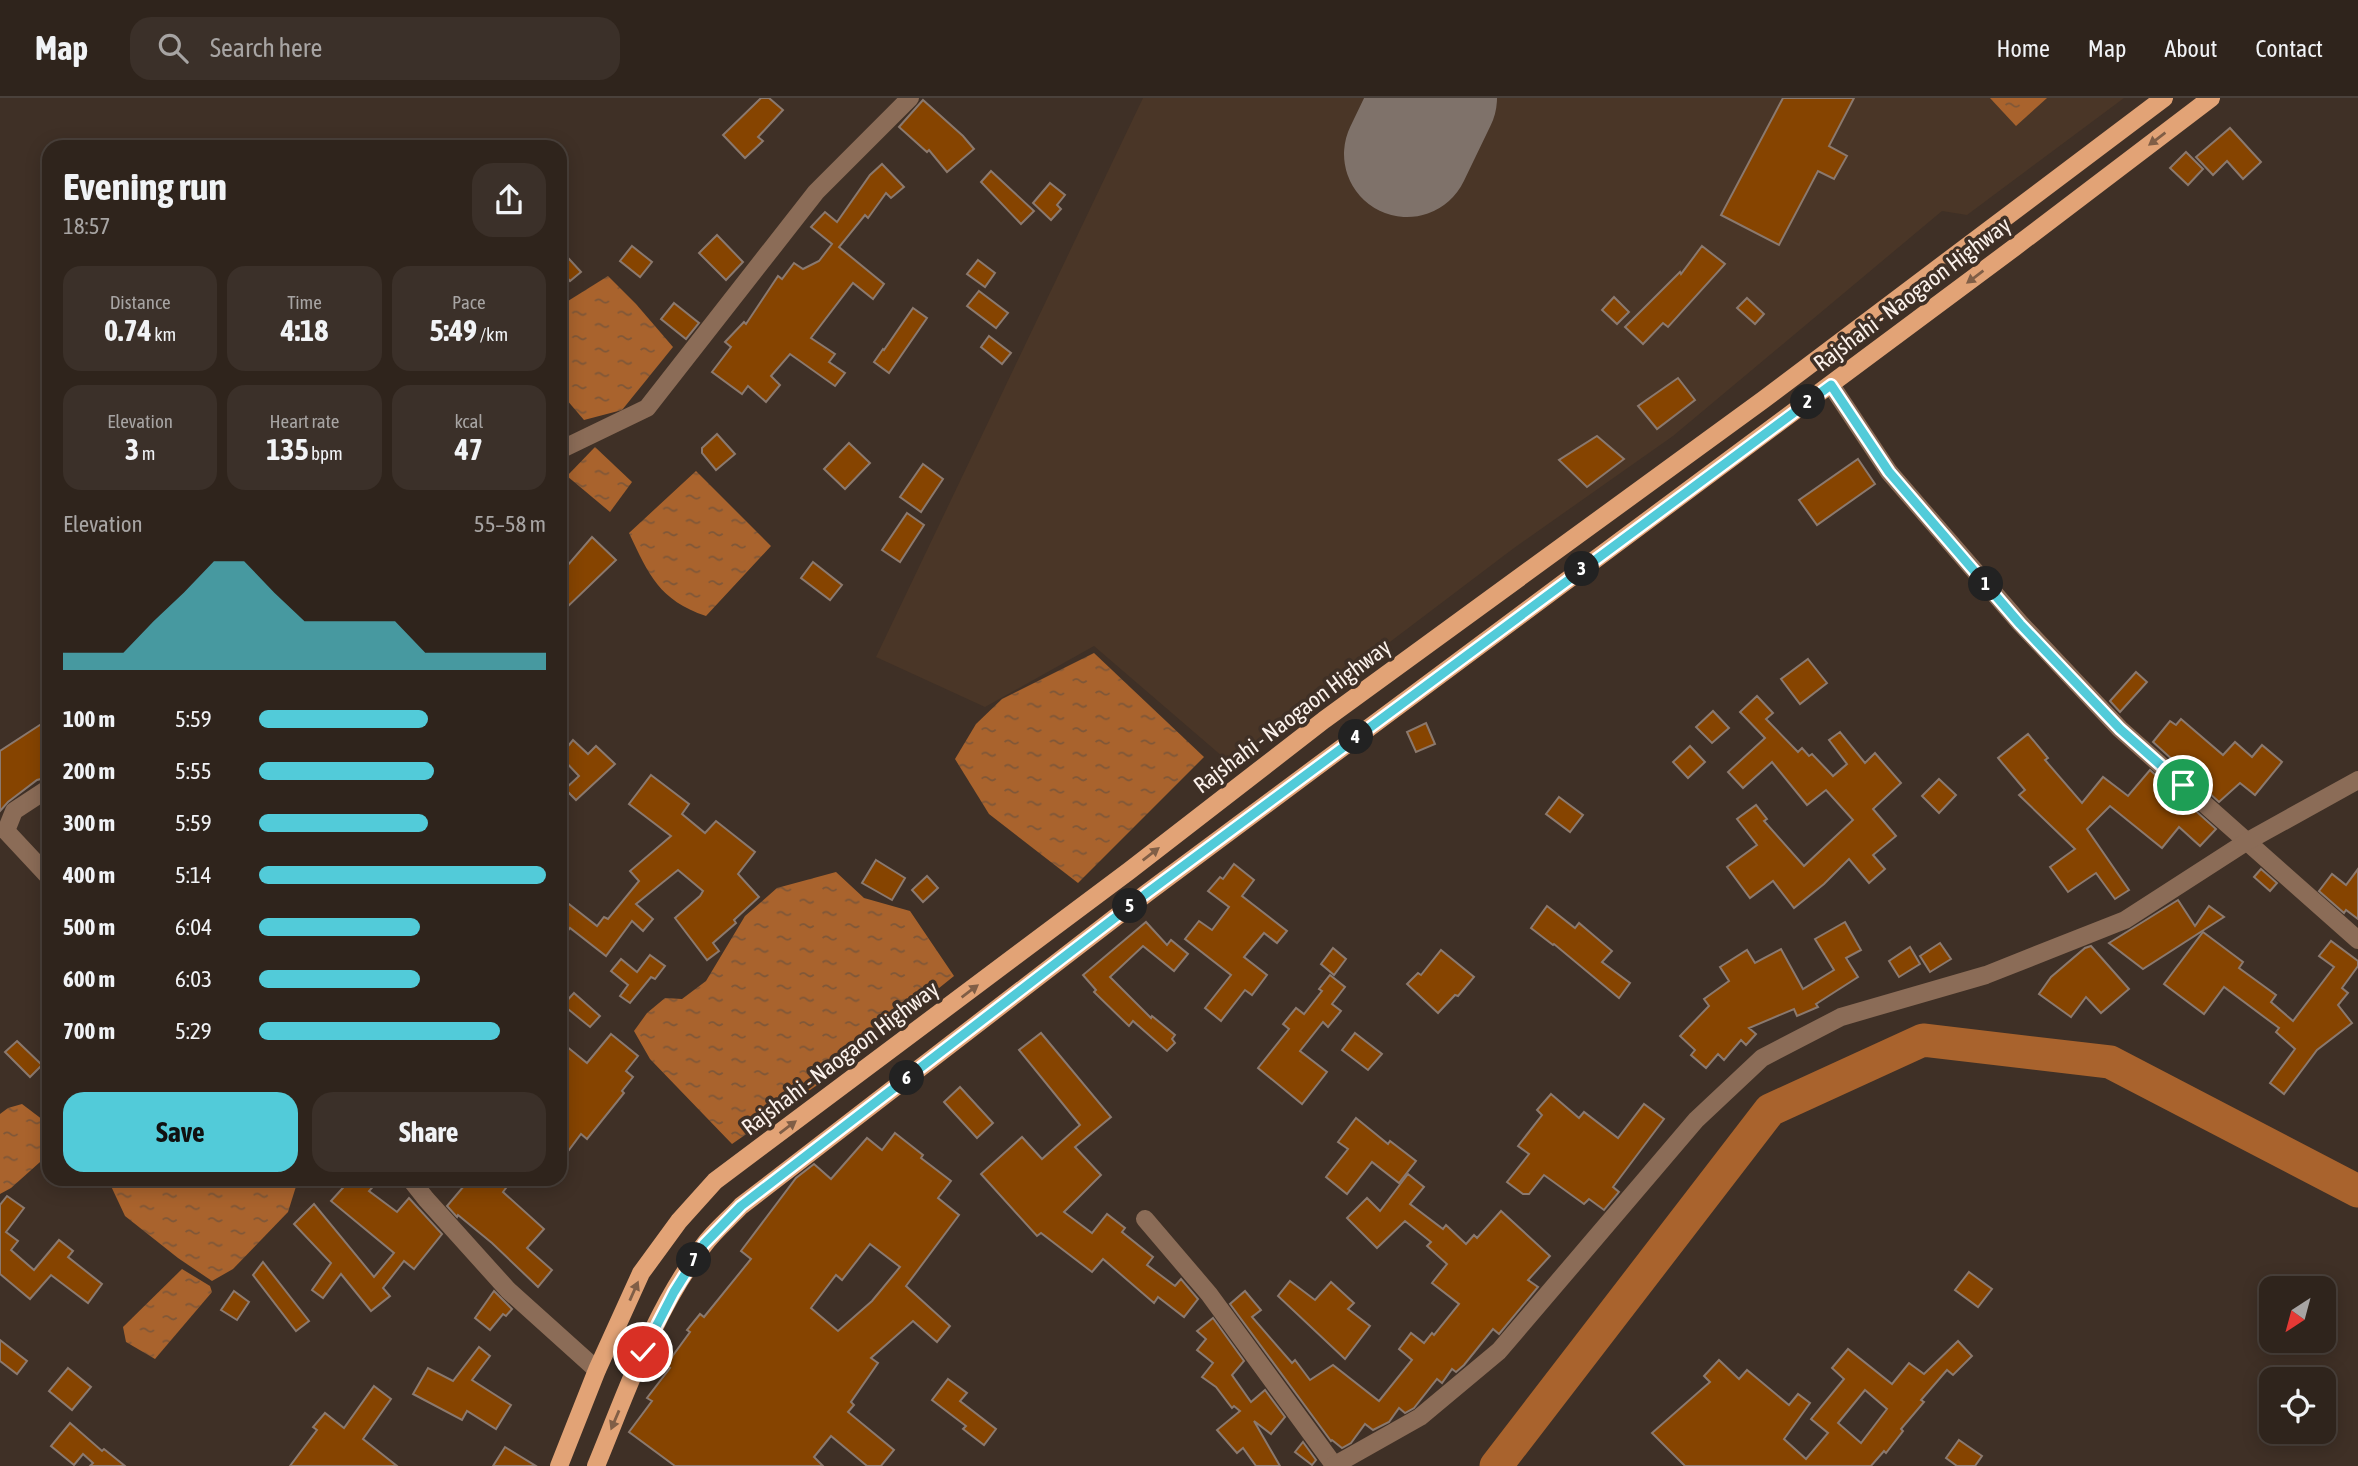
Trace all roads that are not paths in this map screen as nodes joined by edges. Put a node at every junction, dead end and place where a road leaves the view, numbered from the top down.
1 (911, 98) edge
2 (2164, 98) edge
3 (2211, 98) edge
4 (1831, 385) junction
5 (1763, 400) junction
6 (1779, 423) junction
7 (567, 447) edge
8 (2358, 780) edge
9 (42, 793) edge
10 (3, 833) edge
11 (2246, 842) junction
12 (42, 870) edge
13 (2358, 940) edge
14 (416, 1186) edge
15 (1145, 1219) dead end
16 (597, 1370) junction
17 (559, 1466) edge
18 (596, 1466) edge
19 (1334, 1466) edge

1 - 7 street
2 - 5 main road, Rajshahi - Naogaon Highway
3 -> 4 main road, Rajshahi - Naogaon Highway
4 - 6 main road, Rajshahi - Naogaon Highway
4 - 11 street
5 - 6 main road
16 -> 5 main road, Rajshahi - Naogaon Highway
6 -> 18 main road, Rajshahi - Naogaon Highway
8 - 11 street
9 - 10 street
10 - 12 street
11 - 13 street
11 - 19 street
14 - 16 street
15 - 19 street
16 - 17 main road, Rajshahi - Naogaon Highway

